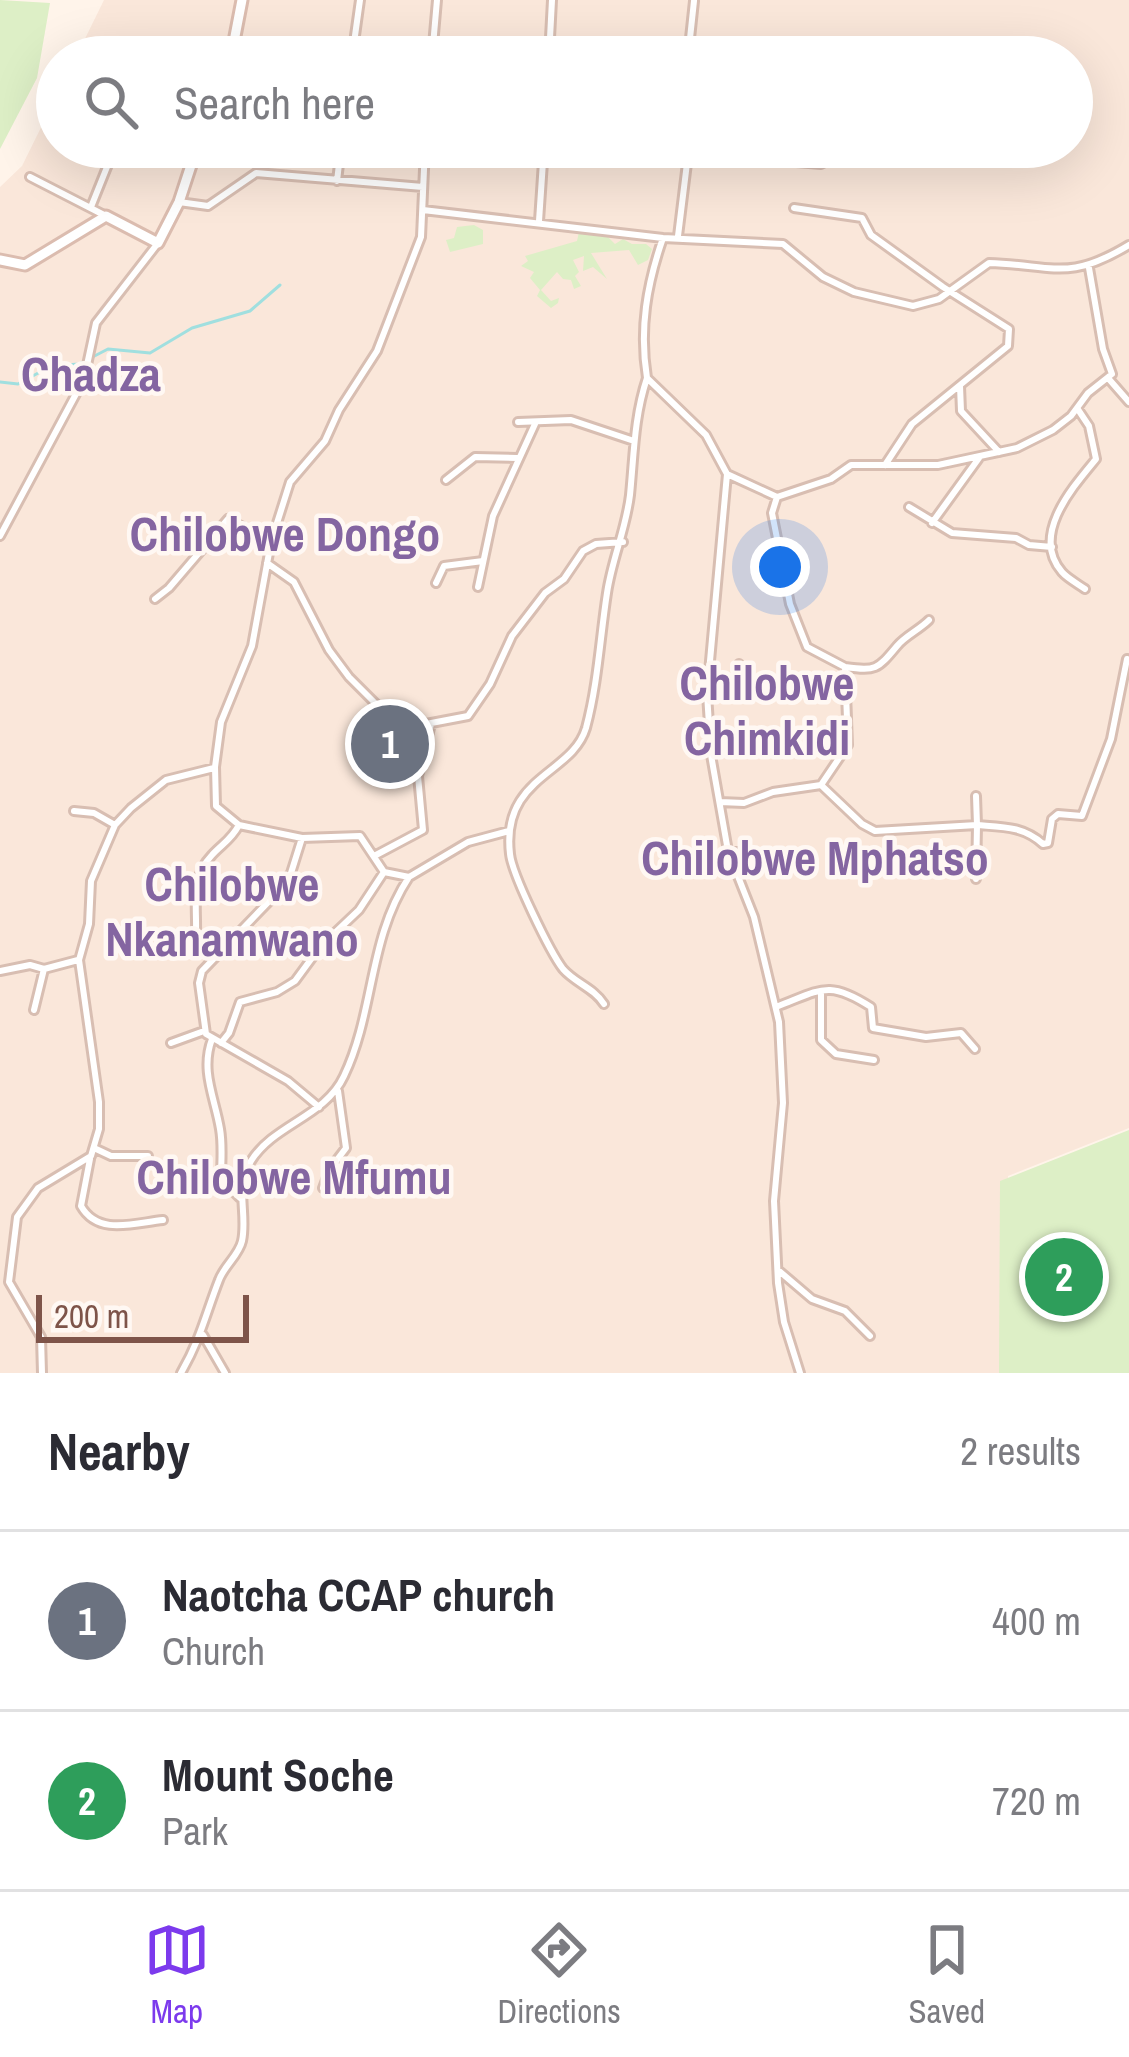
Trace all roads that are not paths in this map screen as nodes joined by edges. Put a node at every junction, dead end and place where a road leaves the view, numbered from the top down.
1 (242, 0) edge
2 (360, 0) edge
3 (437, 0) edge
4 (552, 0) edge
5 (694, 1) edge
6 (235, 36) edge
7 (355, 36) edge
8 (434, 36) edge
9 (550, 36) edge
10 (690, 36) edge
11 (107, 168) edge
12 (189, 168) edge
13 (339, 168) edge
14 (424, 168) edge
15 (543, 168) edge
16 (686, 168) edge
17 (30, 177) dead end
18 (337, 181) junction
19 (423, 188) junction
20 (179, 202) junction
21 (92, 207) junction
22 (794, 208) dead end
23 (423, 210) junction
24 (106, 216) junction
25 (539, 222) junction
26 (678, 236) junction
27 (663, 238) junction
28 (158, 242) junction
29 (1129, 245) edge
30 (0, 260) edge
31 (1089, 267) junction
32 (952, 291) junction
33 (647, 378) junction
34 (1108, 378) junction
35 (960, 382) junction
36 (1129, 402) edge
37 (1077, 407) junction
38 (518, 422) dead end
39 (535, 424) junction
40 (634, 441) junction
41 (999, 452) junction
42 (981, 456) junction
43 (517, 458) junction
44 (885, 466) junction
45 (727, 474) junction
46 (446, 480) dead end
47 (777, 497) junction
48 (909, 508) dead end
49 (932, 523) junction
50 (0, 536) edge
51 (271, 542) junction
52 (622, 542) junction
53 (1052, 547) junction
54 (483, 561) junction
55 (266, 562) junction
56 (436, 583) dead end
57 (478, 587) dead end
58 (1085, 589) dead end
59 (155, 599) dead end
60 (928, 620) dead end
61 (1126, 659) edge
62 (740, 664) dead end
63 (845, 667) junction
64 (707, 694) junction
65 (431, 724) junction
66 (214, 767) junction
67 (821, 784) junction
68 (976, 796) dead end
69 (719, 802) junction
70 (74, 811) dead end
71 (115, 825) junction
72 (239, 825) junction
73 (977, 825) junction
74 (509, 831) junction
75 (302, 838) junction
76 (728, 851) junction
77 (376, 856) junction
78 (771, 861) dead end
79 (384, 872) junction
80 (409, 877) junction
81 (976, 879) dead end
82 (196, 934) dead end
83 (80, 960) junction
84 (44, 969) junction
85 (0, 971) edge
86 (820, 991) junction
87 (604, 1004) dead end
88 (776, 1007) junction
89 (34, 1010) dead end
90 (204, 1031) junction
91 (212, 1039) junction
92 (171, 1043) dead end
93 (221, 1043) junction
94 (975, 1049) dead end
95 (874, 1060) dead end
96 (338, 1088) junction
97 (319, 1107) junction
98 (92, 1152) junction
99 (148, 1156) dead end
100 (323, 1188) dead end
101 (241, 1198) junction
102 (163, 1220) dead end
103 (778, 1270) junction
104 (203, 1335) junction
105 (870, 1336) dead end
106 (42, 1373) edge
107 (181, 1373) edge
108 (225, 1373) edge
109 (800, 1373) edge

1 - 6 street
2 - 7 street
3 - 8 street
4 - 9 street
5 - 10 street
11 - 21 street
12 - 20 street
13 - 18 street
14 - 19 street
15 - 25 street
16 - 26 street
17 - 21 street
18 - 19 street
18 - 20 street
19 - 23 street
20 - 28 street
21 - 24 street
22 - 32 street
23 - 25 street
23 - 51 street
24 - 28 street
24 - 30 street
25 - 27 street
26 - 27 street
26 - 32 street
27 - 33 street
28 - 50 street
29 - 31 street
31 - 32 street
31 - 34 street
32 - 35 street
33 - 40 street
33 - 45 street
34 - 36 street
34 - 37 street
35 - 41 street
35 - 44 street
37 - 41 street
37 - 53 street
38 - 39 street
39 - 40 street
39 - 43 street
40 - 52 street
41 - 42 street
42 - 44 street
42 - 49 street
43 - 46 street
43 - 54 street
44 - 47 street
45 - 47 street
45 - 64 street
47 - 63 street
48 - 49 street
49 - 53 street
51 - 55 street
51 - 59 street
52 - 65 street
52 - 74 street
53 - 58 street
54 - 56 street
54 - 57 street
55 - 65 street
55 - 66 street
60 - 63 street
61 - 73 street
62 - 64 street
63 - 67 street
64 - 69 street
65 - 77 street
66 - 71 street
66 - 72 street
67 - 69 street
67 - 73 street
68 - 73 street
69 - 76 street
70 - 71 street
71 - 83 street
72 - 75 street
72 - 82 street
73 - 81 street
74 - 80 street
74 - 87 street
75 - 77 street
75 - 90 street
76 - 78 street
76 - 88 street
77 - 79 street
79 - 80 street
79 - 93 street
80 - 96 street
83 - 84 street
83 - 98 street
84 - 85 street
84 - 89 street
86 - 88 street
86 - 94 street
86 - 95 street
88 - 103 street
90 - 91 street
90 - 92 street
91 - 93 street
91 - 101 street
93 - 97 street
96 - 97 street
96 - 100 street
97 - 101 street
98 - 99 street
98 - 102 street
98 - 106 street
101 - 104 street
103 - 105 street
103 - 109 street
104 - 107 street
104 - 108 street

